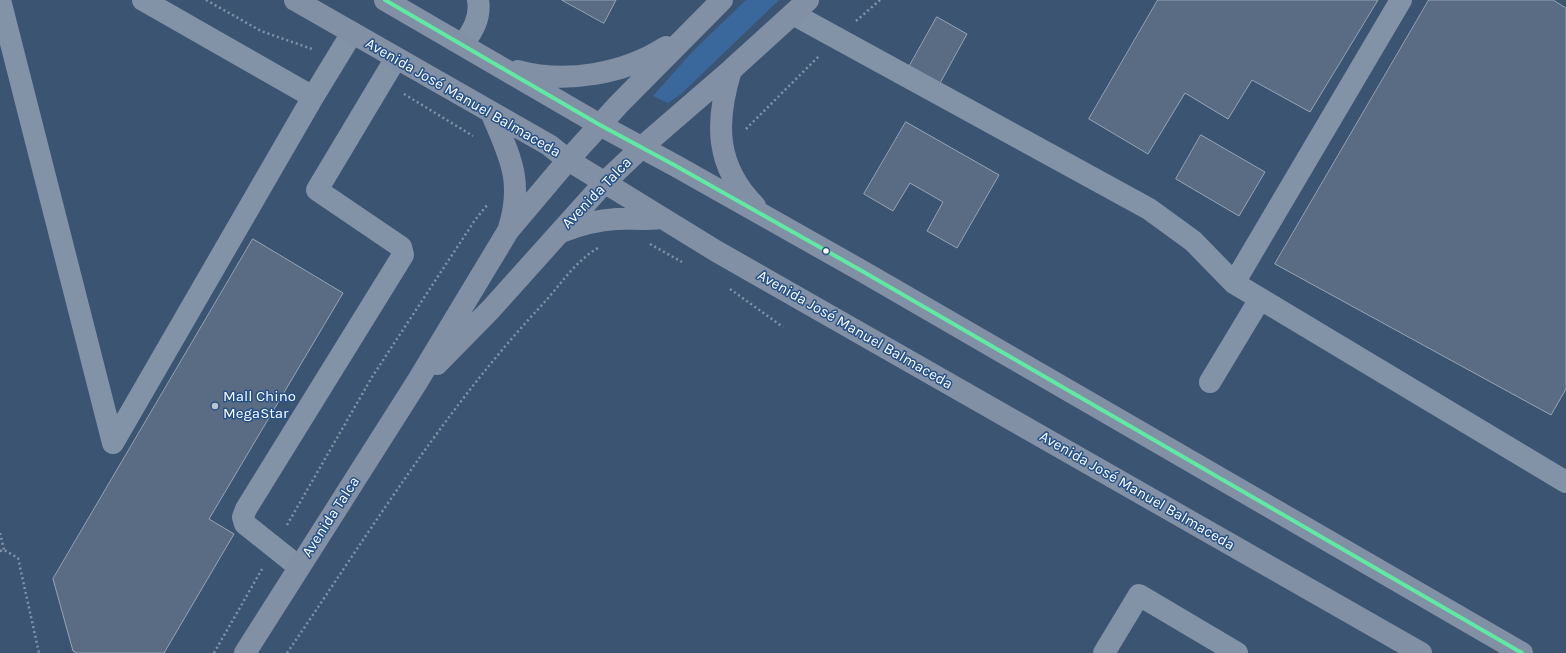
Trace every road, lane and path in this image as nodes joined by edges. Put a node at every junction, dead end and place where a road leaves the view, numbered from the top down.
1 (0, 0) edge
2 (143, 0) edge
3 (295, 0) edge
4 (385, 0) edge
5 (478, 0) edge
6 (722, 0) edge
7 (880, 0) edge
8 (1401, 0) edge
9 (800, 7) edge
10 (697, 24) junction
11 (352, 33) junction
12 (837, 39) junction
13 (463, 44) junction
14 (396, 58) junction
15 (501, 66) junction
16 (731, 70) junction
17 (313, 97) junction
18 (491, 112) junction
19 (600, 125) junction
20 (642, 147) junction
21 (722, 152) junction
22 (568, 160) junction
23 (515, 178) junction
24 (605, 182) junction
25 (660, 218) junction
26 (770, 221) junction
27 (508, 231) junction
28 (558, 233) junction
29 (645, 241) dead end
30 (601, 246) dead end
31 (686, 263) dead end
32 (1234, 283) junction
33 (724, 285) dead end
34 (1260, 299) junction
35 (783, 327) dead end
36 (417, 382) junction
37 (1210, 382) dead end
38 (1566, 482) edge
39 (0, 533) edge
40 (274, 548) junction
41 (4, 550) junction
42 (0, 551) edge
43 (299, 567) junction
44 (39, 653) edge
45 (214, 653) edge
46 (245, 653) edge
47 (287, 653) edge
48 (1104, 653) edge
49 (1237, 653) edge
50 (1421, 653) edge
51 (1522, 653) edge

1 - 17 lane
2 - 17 lane
3 - 11 main road, Avenida José Manuel Balmaceda
4 - 13 main road
5 - 13 lane
6 - 10 main road, Avenida Talca
7 - 12 path
8 - 32 lane
9 - 12 lane
9 - 16 main road, Avenida Talca
10 - 15 main road
10 - 19 main road, Avenida Talca
11 - 14 main road, Avenida José Manuel Balmaceda
11 - 17 lane
12 - 21 path
12 - 32 lane
13 - 15 main road
14 - 18 main road, Avenida José Manuel Balmaceda
14 - 40 lane
15 - 19 main road
16 - 20 main road, Avenida Talca
16 - 21 main road
18 - 22 main road, Avenida José Manuel Balmaceda
18 - 23 main road
19 - 20 main road
19 - 22 main road, Avenida Talca
20 - 24 main road, Avenida Talca
20 - 26 main road
21 - 26 main road
22 - 24 main road, Avenida José Manuel Balmaceda
22 - 27 main road, Avenida Talca
23 - 27 main road
23 - 40 path
24 - 25 main road, Avenida José Manuel Balmaceda
24 - 28 main road, Avenida Talca
25 - 28 main road
25 - 50 main road, Avenida José Manuel Balmaceda
26 - 51 main road
27 - 36 main road, Avenida Talca
28 - 36 main road, Avenida Talca
29 - 31 path
30 - 47 path
32 - 34 lane
33 - 35 path
34 - 37 lane
34 - 38 lane
36 - 43 main road, Avenida Talca
39 - 41 path
40 - 43 lane
40 - 45 path
41 - 42 path
41 - 44 path
43 - 46 main road, Avenida Talca
48 - 49 lane

